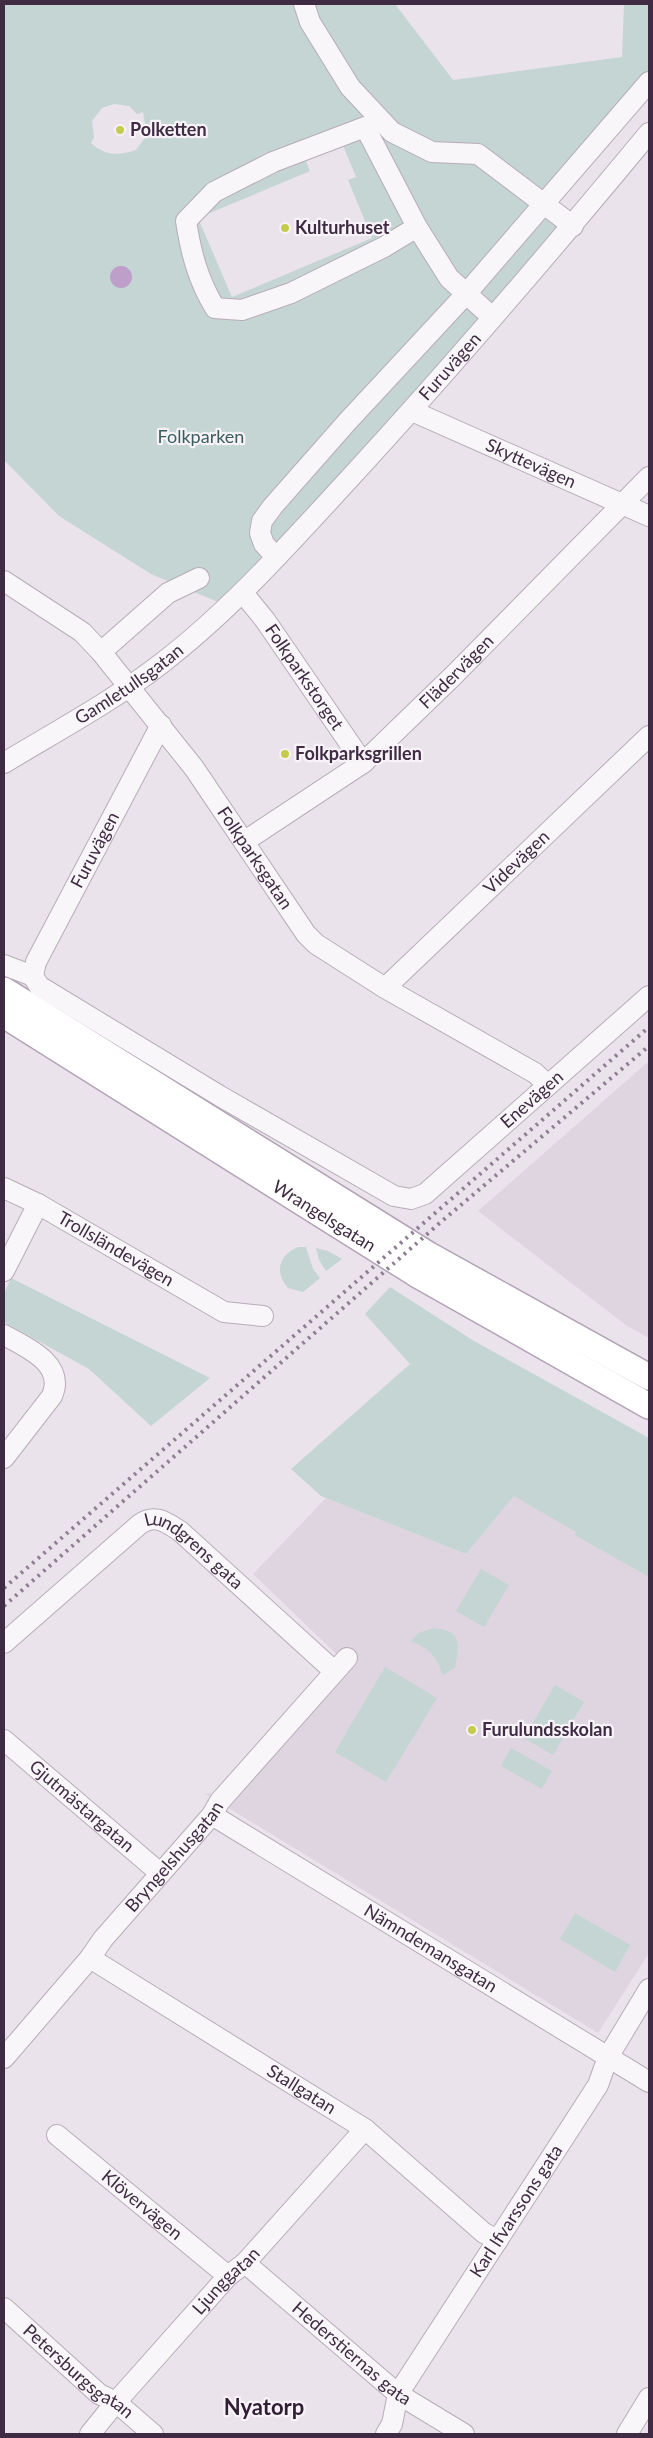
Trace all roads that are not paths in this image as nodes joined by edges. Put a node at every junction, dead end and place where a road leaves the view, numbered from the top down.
1 (304, 4) edge
2 (649, 82) edge
3 (649, 133) edge
4 (546, 203) junction
5 (572, 226) junction
6 (417, 227) junction
7 (466, 294) junction
8 (492, 317) junction
9 (412, 411) junction
10 (649, 477) edge
11 (623, 504) junction
12 (649, 516) edge
13 (276, 557) junction
14 (199, 578) dead end
15 (4, 581) edge
16 (243, 593) junction
17 (101, 652) junction
18 (128, 688) junction
19 (161, 725) junction
20 (649, 736) edge
21 (4, 763) edge
22 (362, 763) junction
23 (245, 841) junction
24 (4, 965) edge
25 (33, 976) junction
26 (385, 988) junction
27 (4, 990) edge
28 (649, 996) edge
29 (4, 1015) edge
30 (547, 1084) junction
31 (4, 1188) edge
32 (38, 1204) junction
33 (4, 1271) edge
34 (263, 1316) dead end
35 (4, 1334) edge
36 (649, 1377) edge
37 (649, 1406) edge
38 (4, 1458) edge
39 (4, 1643) edge
40 (340, 1665) joint
41 (4, 1740) edge
42 (212, 1815) junction
43 (160, 1873) junction
44 (90, 1958) junction
45 (649, 1989) edge
46 (608, 2057) junction
47 (4, 2058) edge
48 (649, 2082) edge
49 (365, 2129) junction
50 (57, 2134) dead end
51 (498, 2240) junction
52 (245, 2263) junction
53 (228, 2276) junction
54 (4, 2308) edge
55 (398, 2394) junction
56 (649, 2398) edge
57 (116, 2402) junction
58 (90, 2434) edge
59 (153, 2434) edge
60 (386, 2434) edge
61 (464, 2434) edge
62 (627, 2434) edge

1 - 4 street
2 - 4 street
3 - 5 street, Furuvägen
4 - 5 street
4 - 7 street
5 - 8 street, Furuvägen
6 - 6 street
6 - 7 street
7 - 8 street
7 - 13 street
8 - 9 street, Furuvägen
9 - 11 street, Skyttevägen
9 - 13 street, Furuvägen
10 - 11 street, Flädervägen
11 - 12 street, Skyttevägen
11 - 22 street, Flädervägen
13 - 16 street, Furuvägen
14 - 17 street
15 - 17 street, Folkparksgatan
16 - 18 street, Gamletullsgatan
16 - 22 street, Folkparkstorget
17 - 18 street, Folkparksgatan
18 - 19 street, Folkparksgatan
18 - 21 street, Gamletullsgatan
19 - 23 street, Folkparksgatan
19 - 25 street, Furuvägen
20 - 26 street, Videvägen
22 - 23 street, Flädervägen
23 - 26 street, Folkparksgatan
24 - 25 street
25 - 30 street, Enevägen
26 - 30 street, Folkparksgatan
27 - 36 main road, Wrangelsgatan
28 - 30 street, Enevägen
29 - 37 main road, Wrangelsgatan
31 - 32 street
32 - 33 street, Trollsländevägen
32 - 34 street, Trollsländevägen
35 - 38 street
39 - 40 street, Lundgrens gata
40 - 42 street, Bryngelshusgatan
41 - 43 street, Gjutmästargatan
42 - 43 street, Bryngelshusgatan
42 - 46 street, Nämndemansgatan
43 - 44 street, Bryngelshusgatan
44 - 47 street, Bryngelshusgatan
44 - 49 street, Stallgatan
45 - 46 street, Karl Ifvarssons gata
46 - 48 street, Nämndemansgatan
46 - 51 street, Karl Ifvarssons gata
49 - 51 street, Stallgatan
49 - 52 street, Ljunggatan
50 - 53 street, Klövervägen
51 - 55 street, Karl Ifvarssons gata
52 - 53 street, Ljunggatan
52 - 55 street, Hederstiernas gata
53 - 57 street, Ljunggatan
54 - 57 street, Petersburgsgatan
55 - 60 street, Karl Ifvarssons gata
55 - 61 street, Hederstiernas gata
56 - 62 street
57 - 58 street, Ljunggatan
57 - 59 street, Petersburgsgatan

